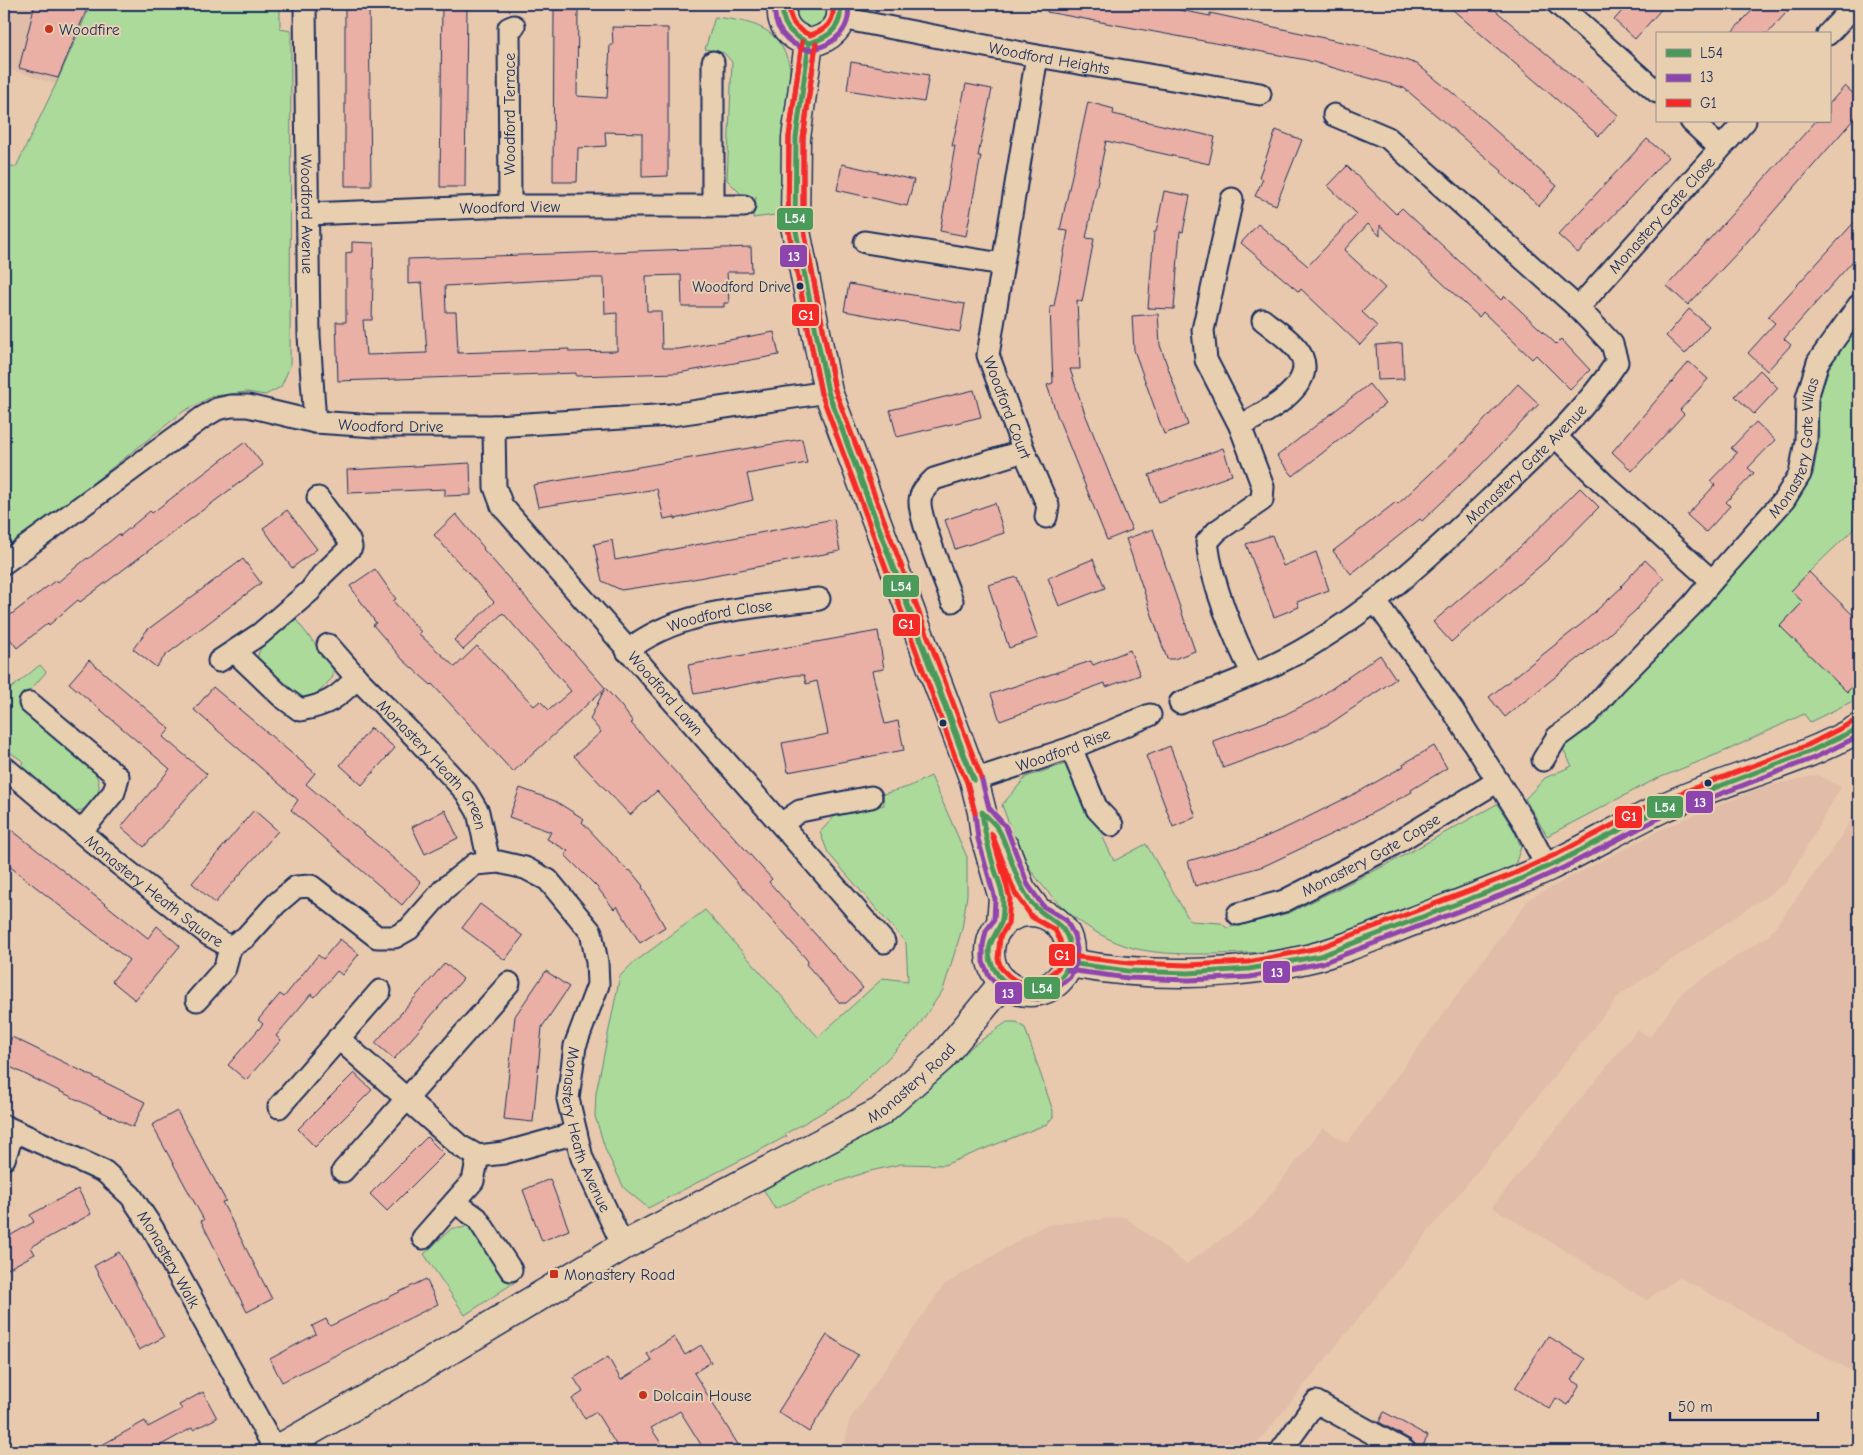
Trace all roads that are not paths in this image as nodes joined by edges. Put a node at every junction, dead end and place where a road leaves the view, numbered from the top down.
1 (778, 4) edge
2 (1856, 4) edge
3 (1562, 5) edge
4 (306, 6) dead end
5 (840, 11) edge
6 (514, 26) dead end
7 (1830, 32) edge
8 (809, 44) junction
9 (1037, 56) junction
10 (713, 62) dead end
11 (1656, 91) edge
12 (1260, 94) dead end
13 (1334, 115) dead end
14 (1692, 122) edge
15 (1744, 122) edge
16 (1720, 148) junction
17 (1232, 199) dead end
18 (713, 205) junction
19 (510, 206) junction
20 (744, 206) dead end
21 (308, 214) junction
22 (866, 242) dead end
23 (1002, 264) junction
24 (1859, 305) edge
25 (1578, 308) junction
26 (1263, 320) dead end
27 (828, 392) junction
28 (315, 422) junction
29 (494, 426) junction
30 (1240, 426) junction
31 (1556, 437) junction
32 (1024, 451) junction
33 (318, 498) dead end
34 (1046, 518) dead end
35 (4, 563) edge
36 (1712, 580) junction
37 (819, 599) dead end
38 (952, 601) dead end
39 (1376, 602) junction
40 (328, 645) dead end
41 (627, 651) junction
42 (1253, 674) junction
43 (357, 678) junction
44 (30, 703) dead end
45 (1180, 703) dead end
46 (1150, 715) dead end
47 (1859, 728) edge
48 (1071, 748) junction
49 (1543, 760) dead end
50 (4, 766) edge
51 (974, 780) junction
52 (1498, 781) junction
53 (871, 797) dead end
54 (982, 812) junction
55 (781, 824) junction
56 (1112, 824) dead end
57 (81, 832) junction
58 (489, 862) junction
59 (1547, 867) junction
60 (1038, 912) junction
61 (1238, 914) dead end
62 (1001, 923) junction
63 (884, 942) dead end
64 (230, 946) junction
65 (1068, 963) junction
66 (1004, 982) junction
67 (509, 983) dead end
68 (380, 991) dead end
69 (197, 1000) dead end
70 (338, 1038) junction
71 (407, 1099) junction
72 (279, 1107) dead end
73 (9, 1129) edge
74 (576, 1133) junction
75 (478, 1156) junction
76 (4, 1159) edge
77 (343, 1171) dead end
78 (456, 1203) junction
79 (423, 1238) dead end
80 (623, 1246) junction
81 (511, 1270) dead end
82 (276, 1451) edge
83 (1281, 1451) edge
84 (1405, 1451) edge

1 - 8 street
2 - 7 street
3 - 11 street
4 - 21 street, Woodford Avenue
5 - 8 street
5 - 9 street, Woodford Heights
6 - 19 street, Woodford Terrace
8 - 27 street
9 - 12 street, Woodford Heights
9 - 23 street, Woodford Court
10 - 18 street
13 - 25 street, Monastery Gate Avenue
14 - 16 street
15 - 16 street, Monastery Gate Close
16 - 25 street, Monastery Gate Close
17 - 30 street
18 - 19 street, Woodford View
18 - 20 street, Woodford View
19 - 21 street, Woodford View
21 - 28 street, Woodford Avenue
22 - 23 street
23 - 32 street, Woodford Court
24 - 36 street, Monastery Gate Villas
25 - 31 street, Monastery Gate Avenue
26 - 30 street
27 - 29 street, Woodford Drive
27 - 51 street
28 - 29 street, Woodford Drive
28 - 35 street, Woodford Drive
29 - 41 street, Woodford Lawn
30 - 42 street
31 - 36 street
31 - 39 street, Monastery Gate Avenue
32 - 34 street, Woodford Court
32 - 38 street
33 - 43 street
36 - 49 street, Monastery Gate Villas
37 - 41 street, Woodford Close
39 - 42 street, Monastery Gate Avenue
39 - 52 street
40 - 43 street, Monastery Heath Green
41 - 55 street, Woodford Lawn
42 - 45 street, Monastery Gate Avenue
43 - 58 street, Monastery Heath Green
44 - 57 street, Monastery Heath Square
46 - 48 street, Woodford Rise
47 - 59 street
48 - 51 street, Woodford Rise
48 - 56 street
50 - 57 street, Monastery Heath Square
51 - 54 street
52 - 59 street
52 - 61 street, Monastery Gate Copse
53 - 55 street
54 - 60 street
54 - 62 street
55 - 63 street, Woodford Lawn
57 - 64 street, Monastery Heath Square
58 - 64 street, Monastery Heath Avenue
58 - 74 street, Monastery Heath Avenue
59 - 65 street
60 - 62 street
60 - 65 street
62 - 66 street
64 - 69 street
65 - 66 street
66 - 80 street, Monastery Road
67 - 71 street
68 - 70 street
70 - 71 street
70 - 72 street
71 - 75 street
71 - 77 street
73 - 76 street
73 - 82 street, Monastery Walk
74 - 75 street
74 - 80 street, Monastery Heath Avenue
75 - 78 street
78 - 79 street
78 - 81 street
80 - 82 street, Monastery Road
83 - 84 street

